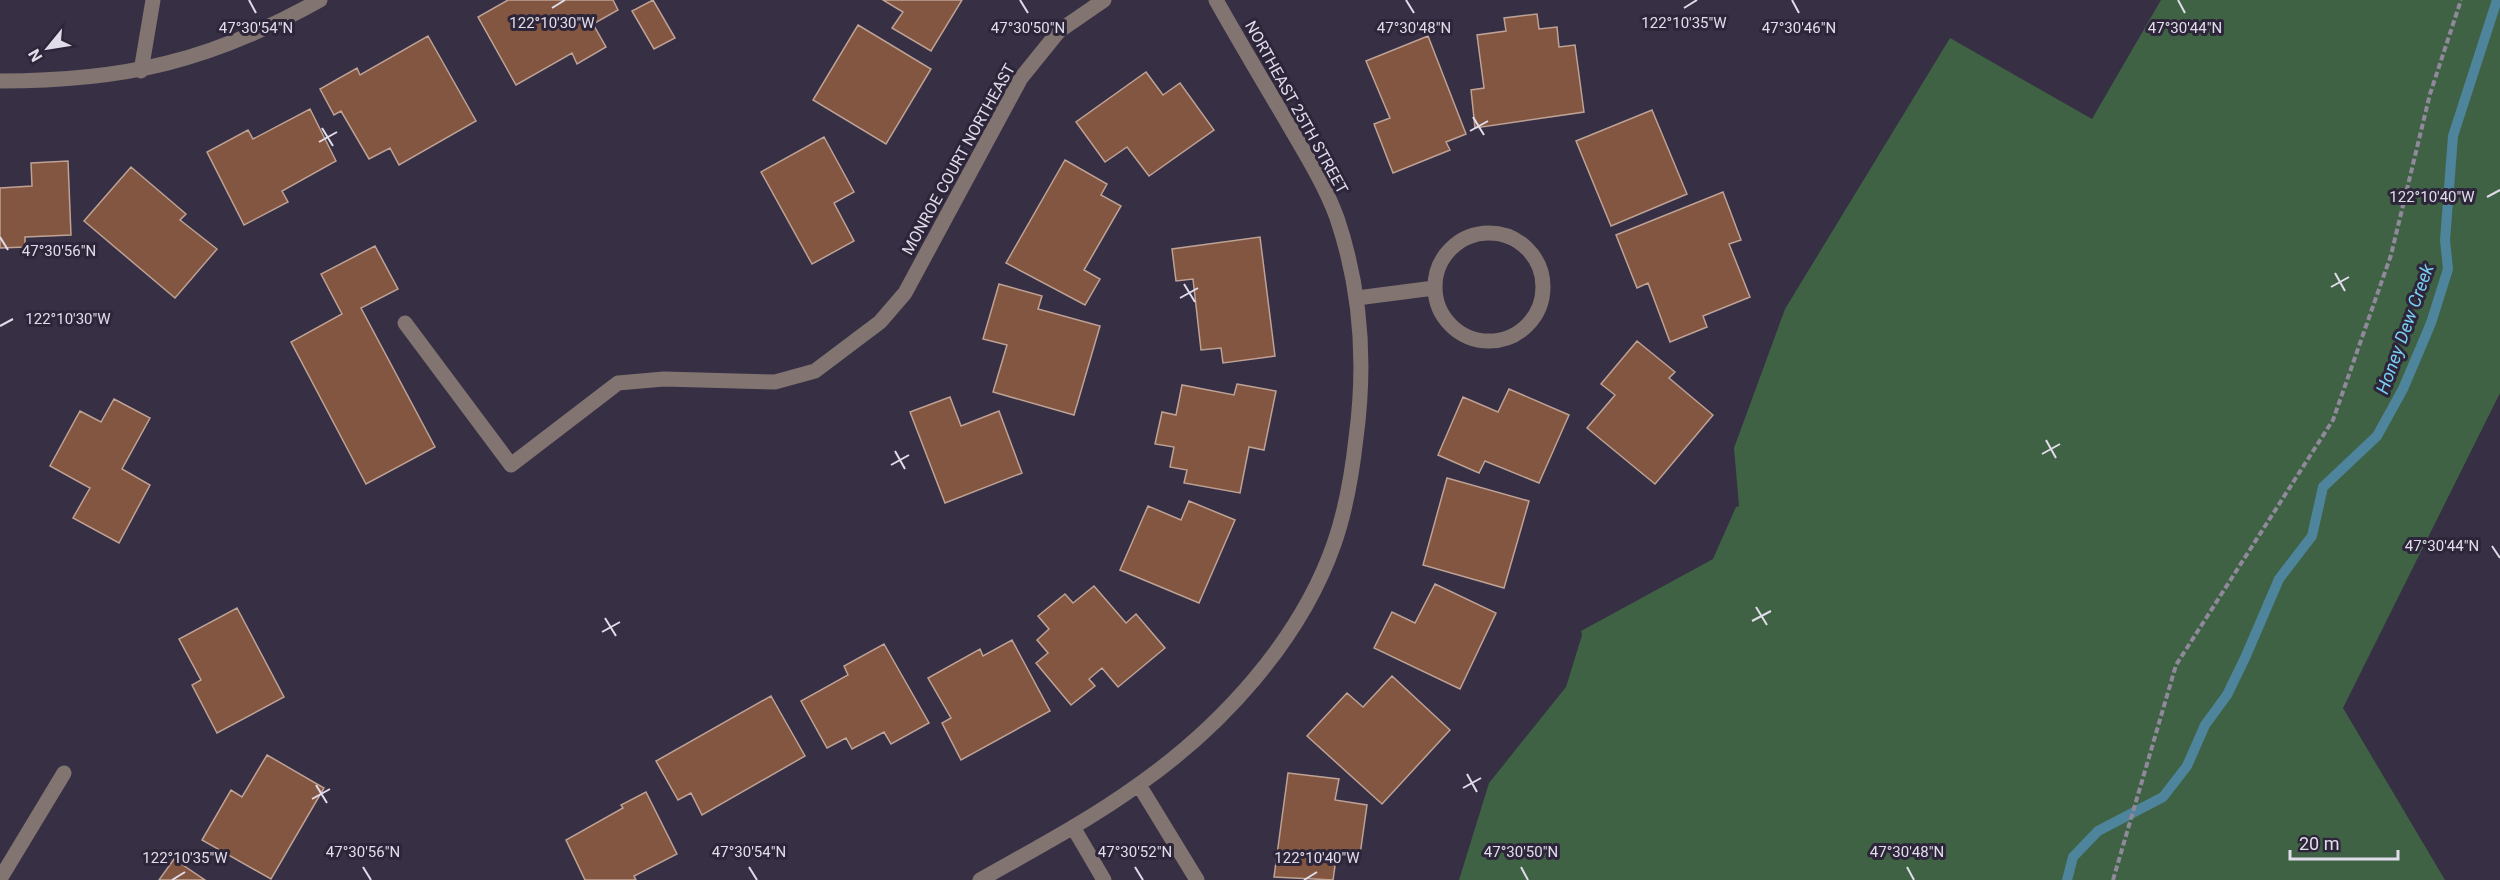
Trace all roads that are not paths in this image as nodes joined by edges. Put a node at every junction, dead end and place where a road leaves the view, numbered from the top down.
1 (153, 0) edge
2 (320, 0) edge
3 (1104, 0) edge
4 (1216, 0) edge
5 (141, 71) junction
6 (0, 81) edge
7 (1434, 288) junction
8 (1357, 298) junction
9 (405, 323) dead end
10 (64, 773) dead end
11 (1139, 785) junction
12 (1073, 827) junction
13 (0, 879) edge
14 (980, 880) edge
15 (1104, 880) edge
16 (1197, 880) edge

1 - 5 street
2 - 5 street
3 - 9 street, MONROE COURT NORTHEAST
4 - 8 street, NORTHEAST 25TH STREET
5 - 6 street
7 - 7 street
7 - 8 street
8 - 11 street, NORTHEAST 25TH STREET
10 - 13 street
11 - 12 street, NORTHEAST 25TH STREET
11 - 16 street
12 - 14 street, NORTHEAST 25TH STREET
12 - 15 street

